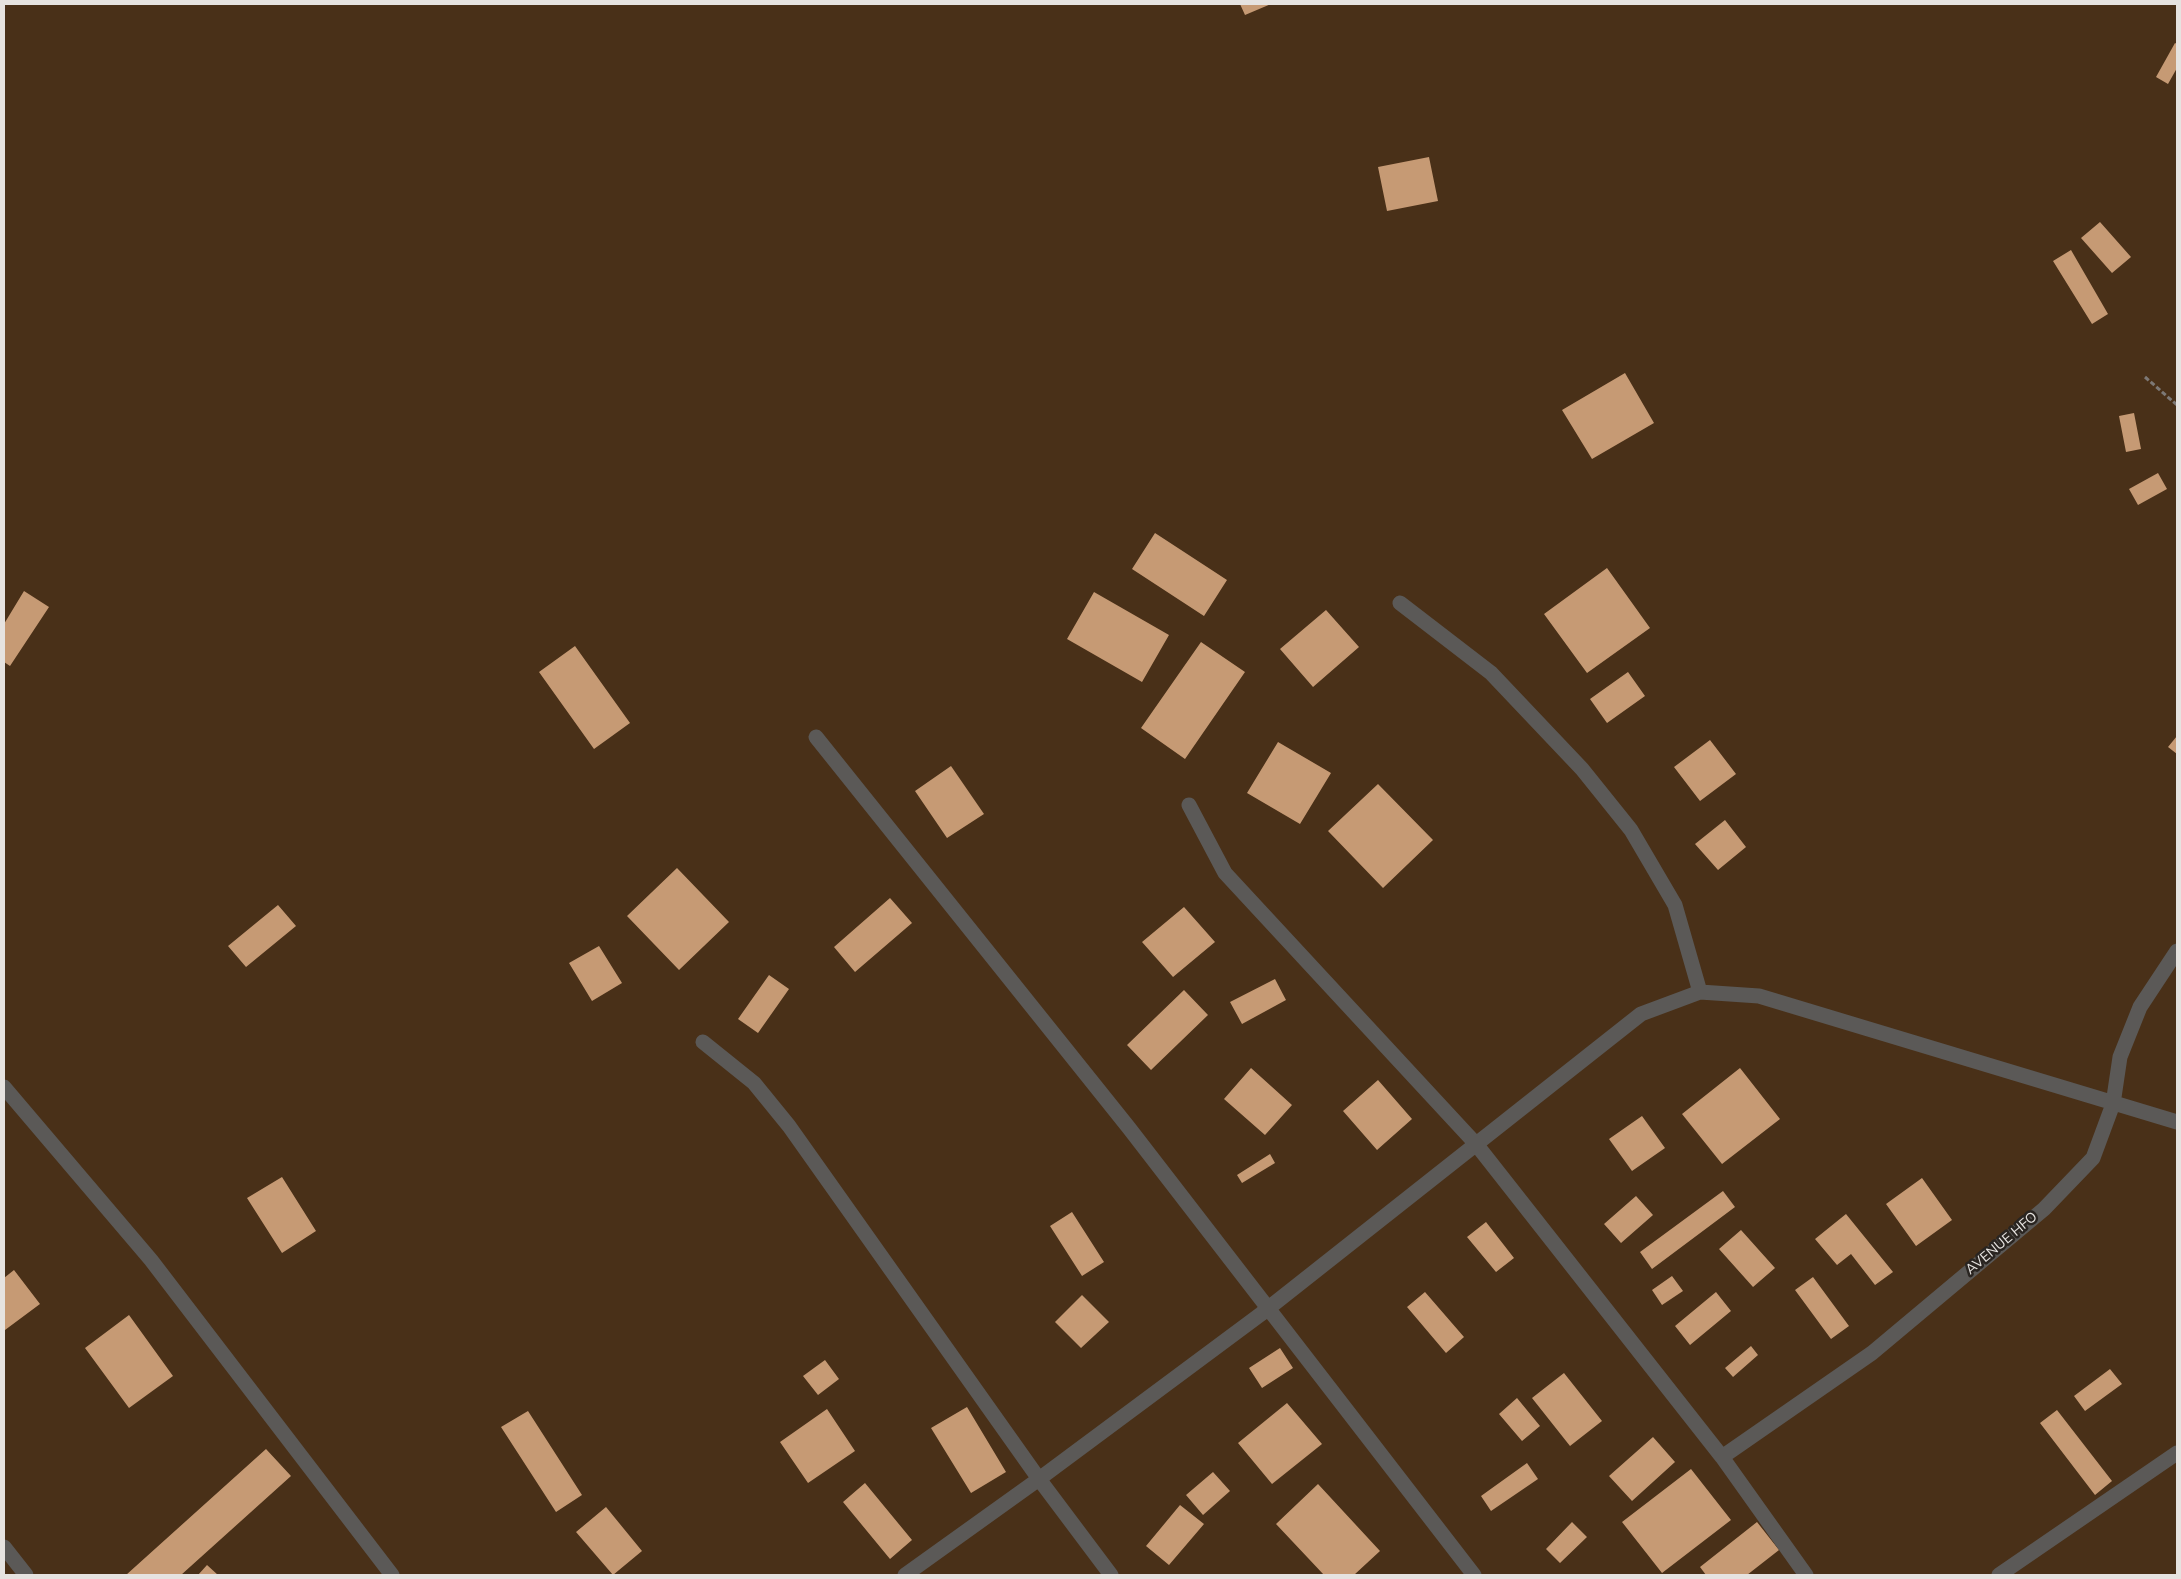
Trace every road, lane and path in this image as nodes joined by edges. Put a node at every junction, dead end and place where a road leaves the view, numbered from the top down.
1 (2145, 377) dead end
2 (2177, 405) edge
3 (1400, 603) dead end
4 (816, 737) dead end
5 (1189, 805) dead end
6 (2177, 952) edge
7 (1700, 992) junction
8 (703, 1042) dead end
9 (4, 1087) edge
10 (2113, 1104) junction
11 (2177, 1122) edge
12 (1476, 1144) junction
13 (1268, 1307) junction
14 (2177, 1453) edge
15 (1722, 1457) junction
16 (1039, 1479) junction
17 (4, 1547) edge
18 (26, 1575) edge
19 (392, 1575) edge
20 (905, 1575) edge
21 (1112, 1575) edge
22 (1474, 1575) edge
23 (1806, 1575) edge
24 (1999, 1575) edge

1 - 2 path
3 - 7 street
4 - 13 street
5 - 12 street
6 - 10 street, AVENUE HFO
7 - 10 street
7 - 12 street
8 - 16 street
9 - 19 street
10 - 11 street
10 - 15 street, AVENUE HFO
12 - 13 street
12 - 15 street
13 - 16 street
13 - 22 street
14 - 24 street
15 - 23 street
16 - 20 street
16 - 21 street
17 - 18 street

